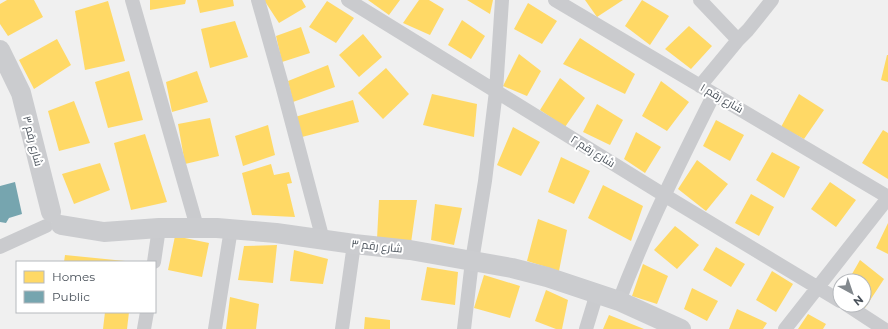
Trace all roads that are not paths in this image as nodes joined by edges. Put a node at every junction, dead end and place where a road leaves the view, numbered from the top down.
1 (132, 0) edge
2 (258, 0) edge
3 (348, 0) edge
4 (502, 0) edge
5 (555, 0) edge
6 (700, 0) edge
7 (772, 0) edge
8 (738, 40) junction
9 (0, 50) edge
10 (5, 68) edge
11 (700, 86) junction
12 (496, 92) junction
13 (714, 94) junction
14 (664, 195) junction
15 (888, 198) edge
16 (53, 221) junction
17 (197, 227) junction
18 (159, 228) junction
19 (231, 229) junction
20 (323, 240) junction
21 (354, 244) junction
22 (0, 247) edge
23 (154, 261) edge
24 (472, 261) junction
25 (818, 287) junction
26 (596, 293) junction
27 (832, 296) edge
28 (619, 301) junction
29 (147, 313) edge
30 (859, 313) edge
31 (144, 329) edge
32 (215, 329) edge
33 (342, 329) edge
34 (464, 329) edge
35 (586, 329) edge
36 (681, 329) edge
37 (785, 329) edge
38 (884, 329) edge

1 - 17 street
2 - 20 street
3 - 12 street, شارع رقم ٢
4 - 12 street
5 - 11 street, شارع رقم ١
6 - 8 street
7 - 8 street
8 - 11 street
9 - 10 street, شارع رقم ٣
10 - 16 street, شارع رقم ٣
11 - 13 street, شارع رقم ١
12 - 14 street, شارع رقم ٢
12 - 24 street
13 - 14 street
13 - 15 street, شارع رقم ١
14 - 25 street, شارع رقم ٢
14 - 28 street
15 - 25 street
16 - 18 street, شارع رقم ٣
16 - 22 street
17 - 18 street, شارع رقم ٣
17 - 19 street, شارع رقم ٣
18 - 23 street
19 - 20 street, شارع رقم ٣
19 - 32 street
20 - 21 street, شارع رقم ٣
21 - 24 street, شارع رقم ٣
21 - 33 street
24 - 26 street, شارع رقم ٣
24 - 34 street
25 - 27 street, شارع رقم ٢
25 - 37 street
26 - 28 street, شارع رقم ٣
26 - 35 street
28 - 36 street, شارع رقم ٣
29 - 31 street
30 - 38 street

